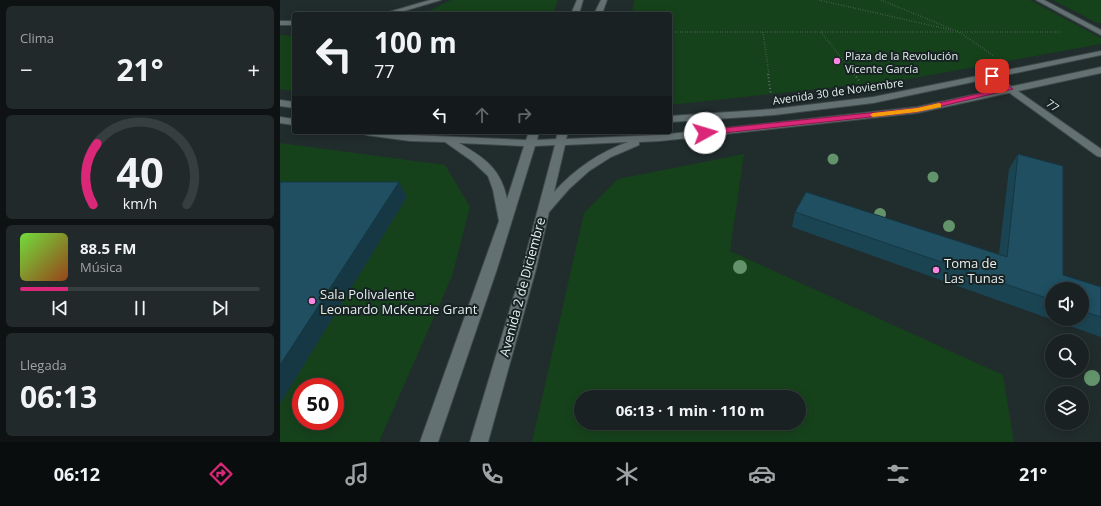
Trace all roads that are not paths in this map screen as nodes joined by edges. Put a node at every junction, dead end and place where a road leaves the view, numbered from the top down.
1 (438, 0) edge
2 (580, 0) edge
3 (604, 0) edge
4 (1039, 0) edge
5 (393, 12) edge
6 (576, 12) edge
7 (599, 12) edge
8 (280, 23) edge
9 (292, 23) edge
10 (1100, 33) edge
11 (1101, 53) edge
12 (1101, 70) edge
13 (992, 76) junction
14 (1010, 89) junction
15 (280, 103) edge
16 (292, 105) edge
17 (672, 119) edge
18 (280, 120) edge
19 (292, 122) edge
20 (381, 134) edge
21 (533, 134) edge
22 (562, 137) edge
23 (648, 138) junction
24 (447, 140) junction
25 (529, 143) junction
26 (1101, 154) edge
27 (543, 213) junction
28 (505, 222) junction
29 (428, 442) edge
30 (479, 442) edge

1 - 5 main road
2 - 6 main road
3 - 7 main road
4 - 10 main road
8 - 9 main road
11 - 13 main road, Avenida 30 de Noviembre
12 - 14 main road, Avenida 30 de Noviembre
13 - 14 main road, 77
13 - 17 main road, Avenida 30 de Noviembre
14 - 23 main road, Avenida 30 de Noviembre
14 - 26 main road, 77
15 - 16 main road
18 - 19 main road
20 - 24 main road, Avenida 30 de Noviembre
21 - 25 main road
22 - 23 main road, Avenida 30 de Noviembre
22 - 25 main road, Avenida 30 de Noviembre
22 - 27 main road, Avenida 2 de Diciembre
23 - 27 main road
24 - 25 main road, Avenida 30 de Noviembre
24 - 28 main road
25 - 28 main road
27 - 30 main road, Avenida 2 de Diciembre
28 - 29 main road

